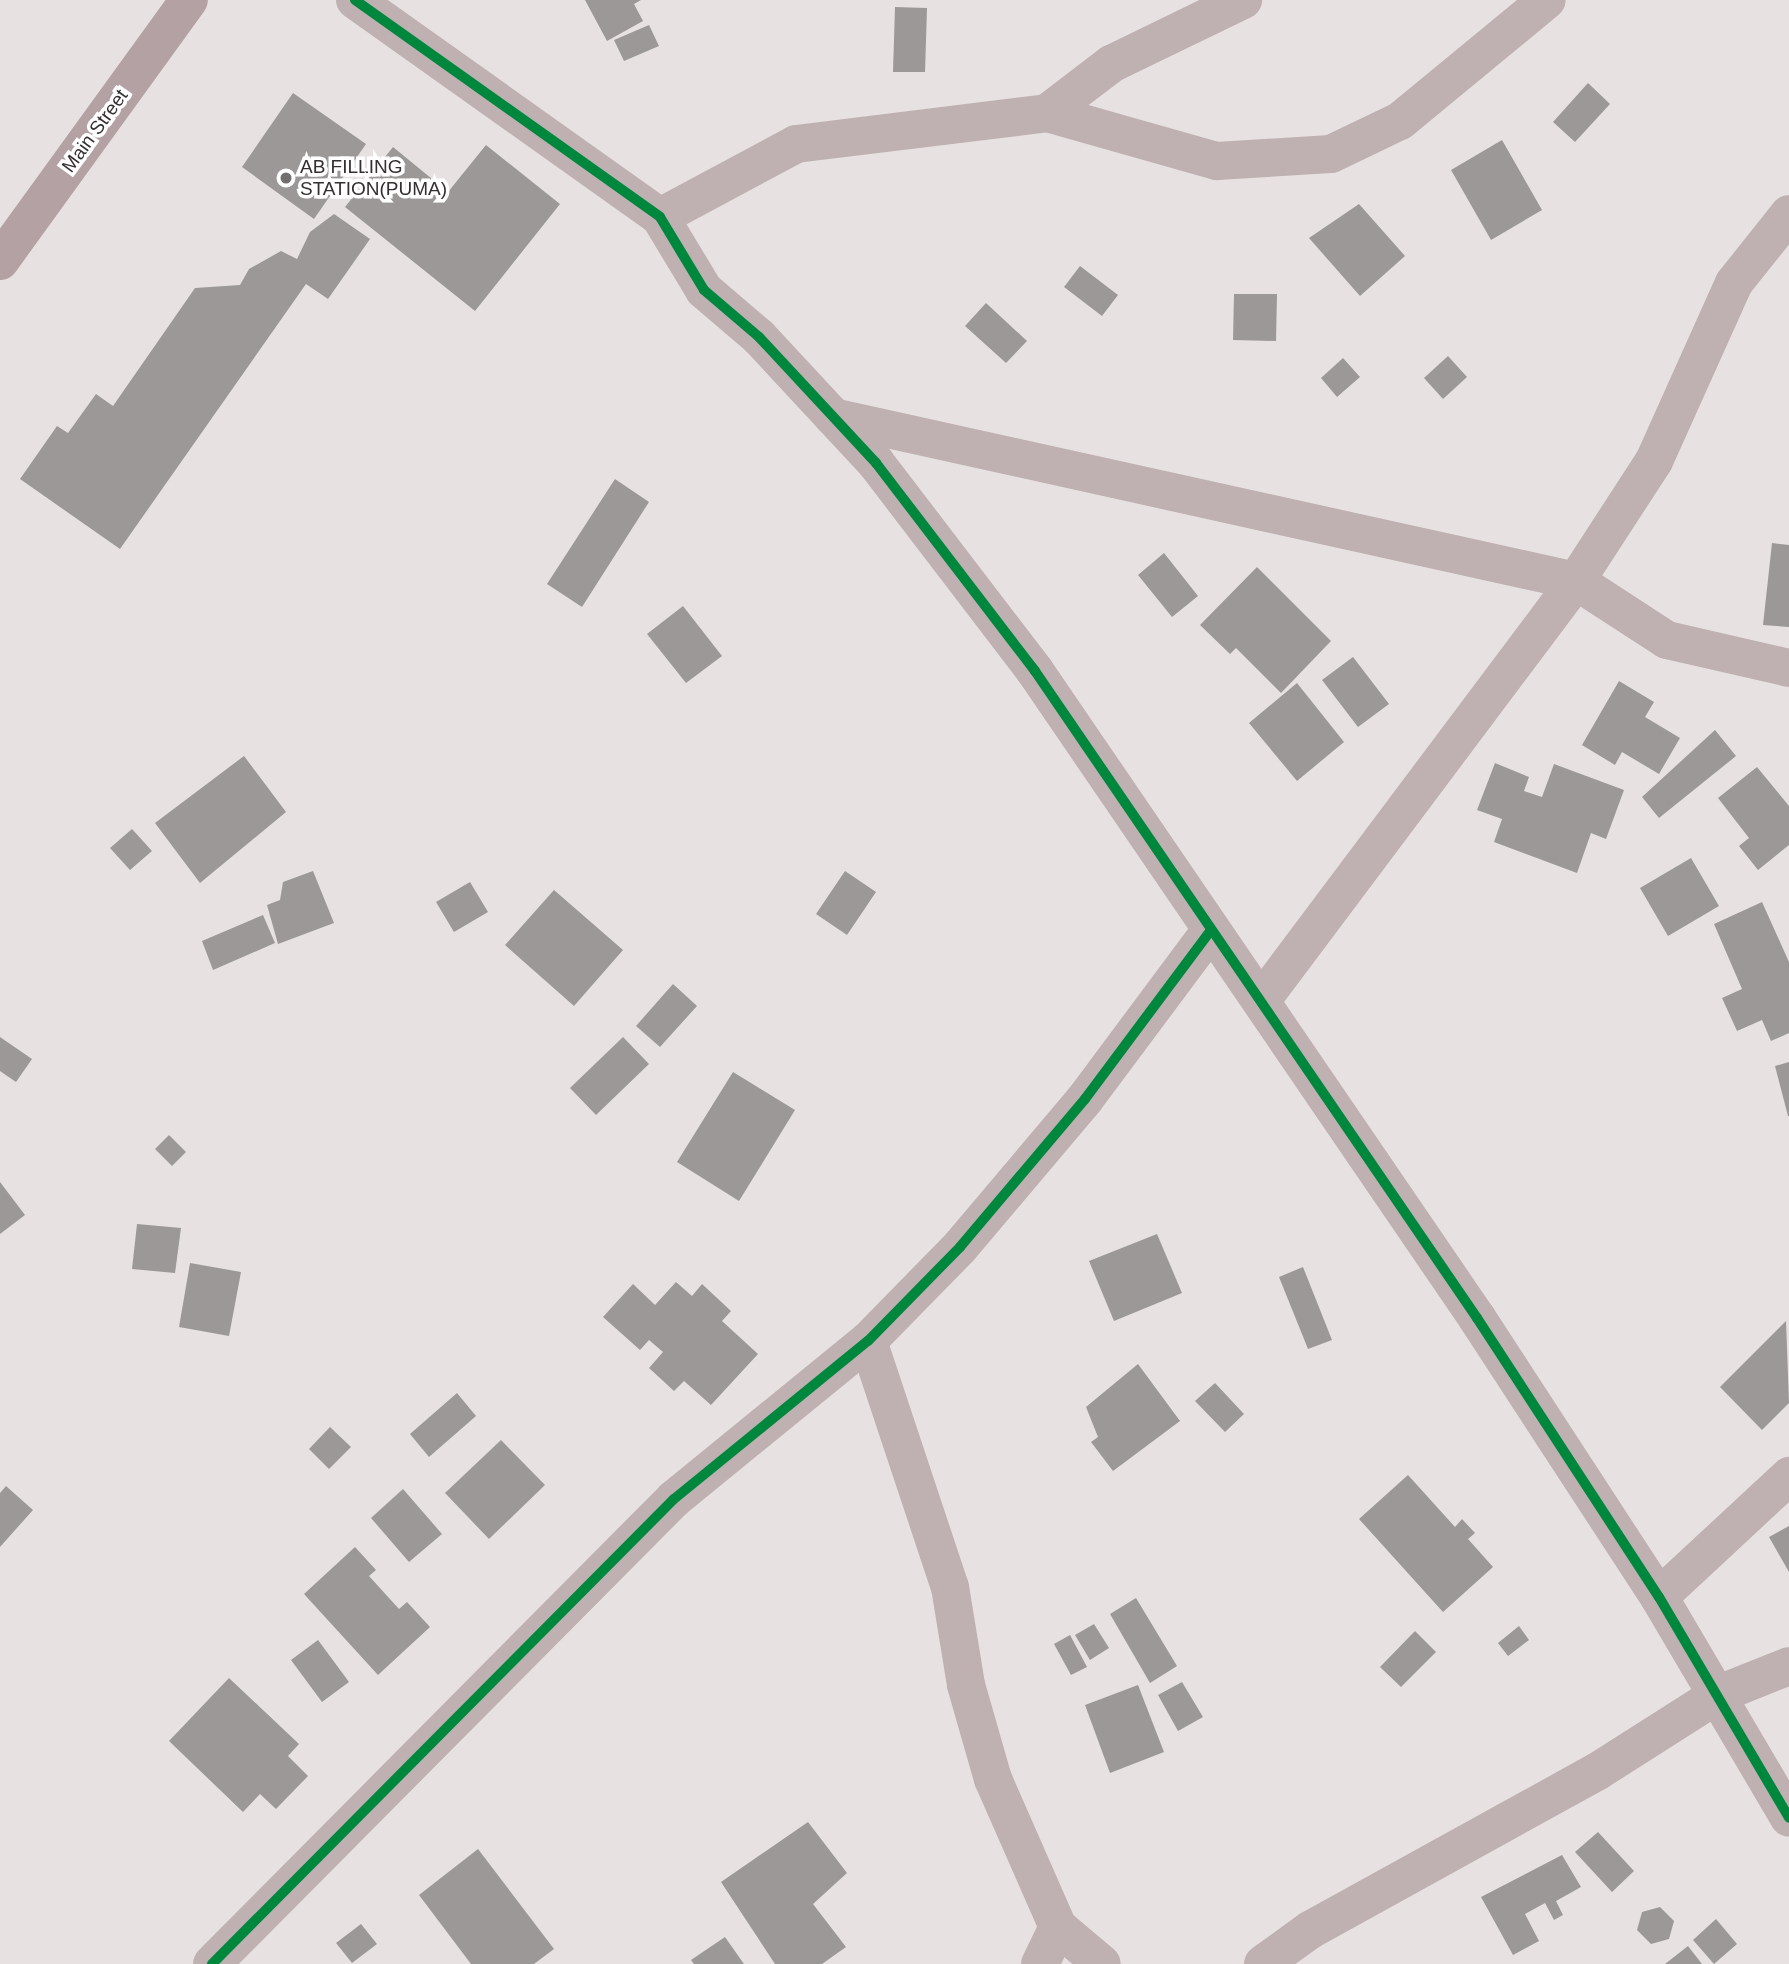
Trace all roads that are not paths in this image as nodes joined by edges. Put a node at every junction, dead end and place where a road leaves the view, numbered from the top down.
1 (189, 0) edge
2 (355, 0) edge
3 (1243, 0) edge
4 (1547, 0) edge
5 (1047, 113) junction
6 (1789, 214) edge
7 (660, 217) junction
8 (6, 244) edge
9 (833, 417) junction
10 (1576, 581) junction
11 (1789, 668) edge
12 (1210, 931) junction
13 (1261, 1001) junction
14 (868, 1341) junction
15 (1789, 1476) edge
16 (1660, 1597) junction
17 (1789, 1665) edge
18 (1719, 1694) junction
19 (1789, 1818) edge
20 (1058, 1927) junction
21 (212, 1964) edge
22 (1040, 1964) edge
23 (1102, 1964) edge
24 (1263, 1964) edge

1 - 8 highway, Main Street
2 - 7 street
3 - 5 street
4 - 5 street
5 - 7 street
6 - 10 street
7 - 9 street
9 - 10 street
9 - 12 street
10 - 11 street
10 - 13 street
12 - 13 street
12 - 14 street
13 - 16 street
14 - 20 street
14 - 21 street
15 - 16 street
16 - 18 street
17 - 18 street
18 - 19 street
18 - 24 street
20 - 22 street
20 - 23 street

